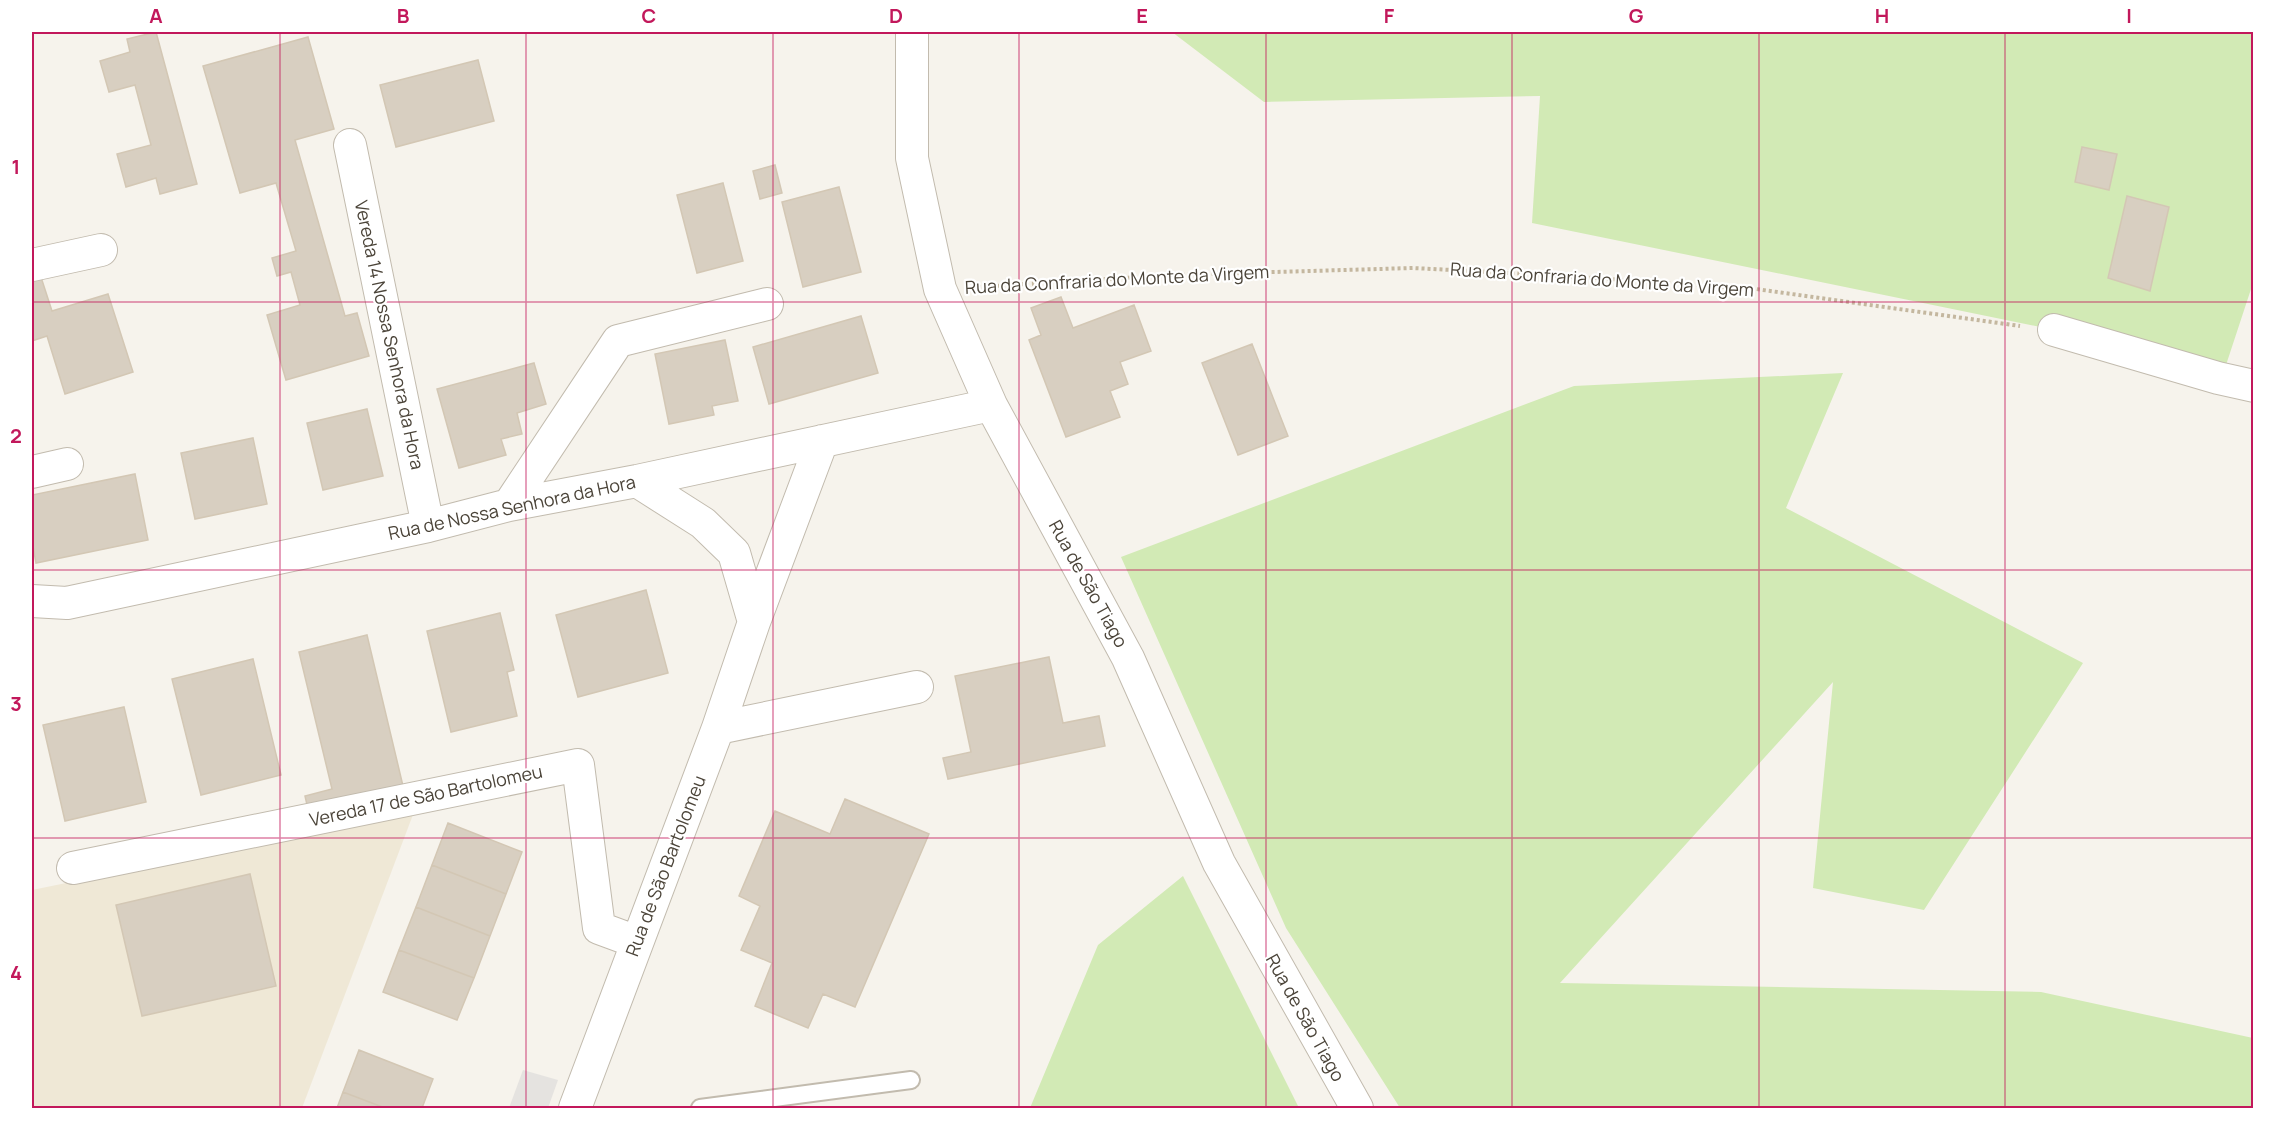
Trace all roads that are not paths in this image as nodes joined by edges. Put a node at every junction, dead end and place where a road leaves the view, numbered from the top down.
1 (912, 32) edge
2 (350, 145) dead end
3 (101, 250) dead end
4 (32, 264) edge
5 (767, 304) dead end
6 (2054, 330) road end
7 (2253, 386) edge
8 (992, 405) junction
9 (822, 441) junction
10 (67, 464) dead end
11 (32, 472) edge
12 (637, 481) junction
13 (509, 505) junction
14 (428, 525) junction
15 (32, 601) edge
16 (754, 622) junction
17 (917, 687) dead end
18 (718, 728) junction
19 (73, 868) dead end
20 (637, 942) junction
21 (911, 1080) dead end
22 (575, 1108) edge
23 (700, 1108) edge
24 (1358, 1108) edge

1 - 8 street, Rua de São Tiago
2 - 14 street, Vereda 14 Nossa Senhora da Hora
3 - 4 street
5 - 13 street
6 - 7 street
8 - 9 street, Rua de Nossa Senhora da Hora
8 - 24 street, Rua de São Tiago
9 - 12 street, Rua de Nossa Senhora da Hora
9 - 16 street, Rua de São Bartolomeu
10 - 11 street
12 - 13 street, Rua de Nossa Senhora da Hora
12 - 16 street
13 - 14 street, Rua de Nossa Senhora da Hora
14 - 15 street, Rua de Nossa Senhora da Hora
16 - 18 street, Rua de São Bartolomeu
17 - 18 street
18 - 20 street, Rua de São Bartolomeu
19 - 20 street, Vereda 17 de São Bartolomeu
20 - 22 street, Rua de São Bartolomeu
21 - 23 lane

